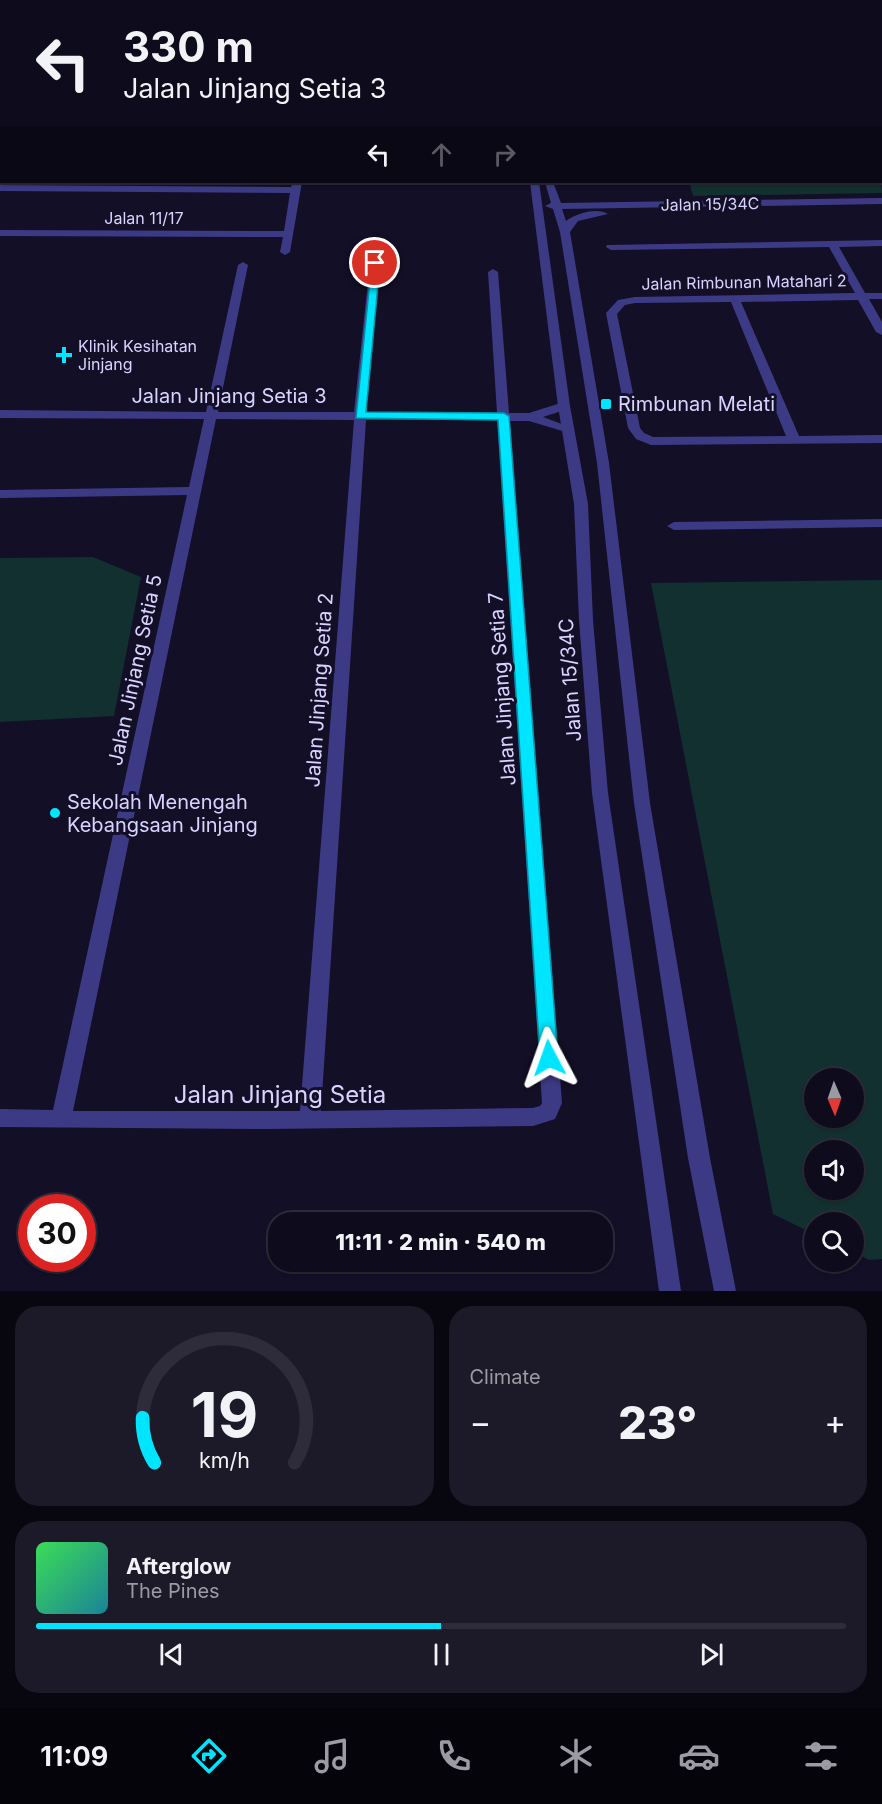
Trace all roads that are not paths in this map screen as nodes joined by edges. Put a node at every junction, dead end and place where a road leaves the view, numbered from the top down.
1 (534, 183) edge
2 (551, 183) edge
3 (552, 183) edge
4 (296, 186) edge
5 (0, 188) edge
6 (882, 201) edge
7 (882, 208) edge
8 (614, 209) junction
9 (539, 210) junction
10 (558, 210) junction
11 (565, 232) junction
12 (0, 233) edge
13 (288, 234) junction
14 (882, 243) edge
15 (832, 244) junction
16 (611, 247) dead end
17 (285, 252) dead end
18 (375, 263) dead end
19 (243, 266) dead end
20 (493, 272) dead end
21 (882, 296) edge
22 (862, 297) junction
23 (735, 298) junction
24 (882, 332) edge
25 (564, 405) junction
26 (0, 414) edge
27 (211, 415) junction
28 (360, 416) junction
29 (504, 416) junction
30 (530, 417) junction
31 (569, 429) junction
32 (882, 439) edge
33 (794, 441) junction
34 (194, 491) junction
35 (0, 494) edge
36 (882, 522) edge
37 (674, 526) dead end
38 (552, 1103) joint
39 (0, 1118) edge
40 (61, 1119) junction
41 (310, 1120) junction
42 (670, 1291) edge
43 (725, 1291) edge

1 - 9 street
2 - 10 street
3 - 8 street
4 - 5 street
4 - 13 street
6 - 8 street, Jalan 15/34C
7 - 8 street, Jalan 15/34C
8 - 10 street, Jalan 15/34C
8 - 11 street
9 - 10 street, Jalan 15/34C
9 - 25 street, Jalan 15/34C
10 - 11 street
11 - 43 street
12 - 13 street, Jalan 11/17
13 - 17 street
14 - 15 street
15 - 16 street
15 - 22 street
18 - 28 street, Jalan Jinjang Setia 2
19 - 27 street, Jalan Jinjang Setia 5
20 - 29 street, Jalan Jinjang Setia 7
21 - 22 street, Jalan Rimbunan Matahari 2
22 - 23 street, Jalan Rimbunan Matahari 2
22 - 24 street
23 - 33 street
23 - 33 street, Jalan Rimbunan Matahari 2
25 - 30 street, Jalan Jinjang Setia 3
25 - 31 street, Jalan 15/34C
26 - 27 street, Jalan Jinjang Setia 3
27 - 28 street, Jalan Jinjang Setia 3
27 - 34 street, Jalan Jinjang Setia 5
28 - 29 street, Jalan Jinjang Setia 3
28 - 41 street, Jalan Jinjang Setia 2
29 - 30 street, Jalan Jinjang Setia 3
29 - 38 street, Jalan Jinjang Setia 7
30 - 31 street, Jalan Jinjang Setia 3
31 - 42 street, Jalan 15/34C
32 - 33 street
34 - 35 street
34 - 40 street, Jalan Jinjang Setia 5
36 - 37 street
38 - 41 street, Jalan Jinjang Setia
39 - 40 street, Jalan Jinjang Setia
40 - 41 street, Jalan Jinjang Setia

